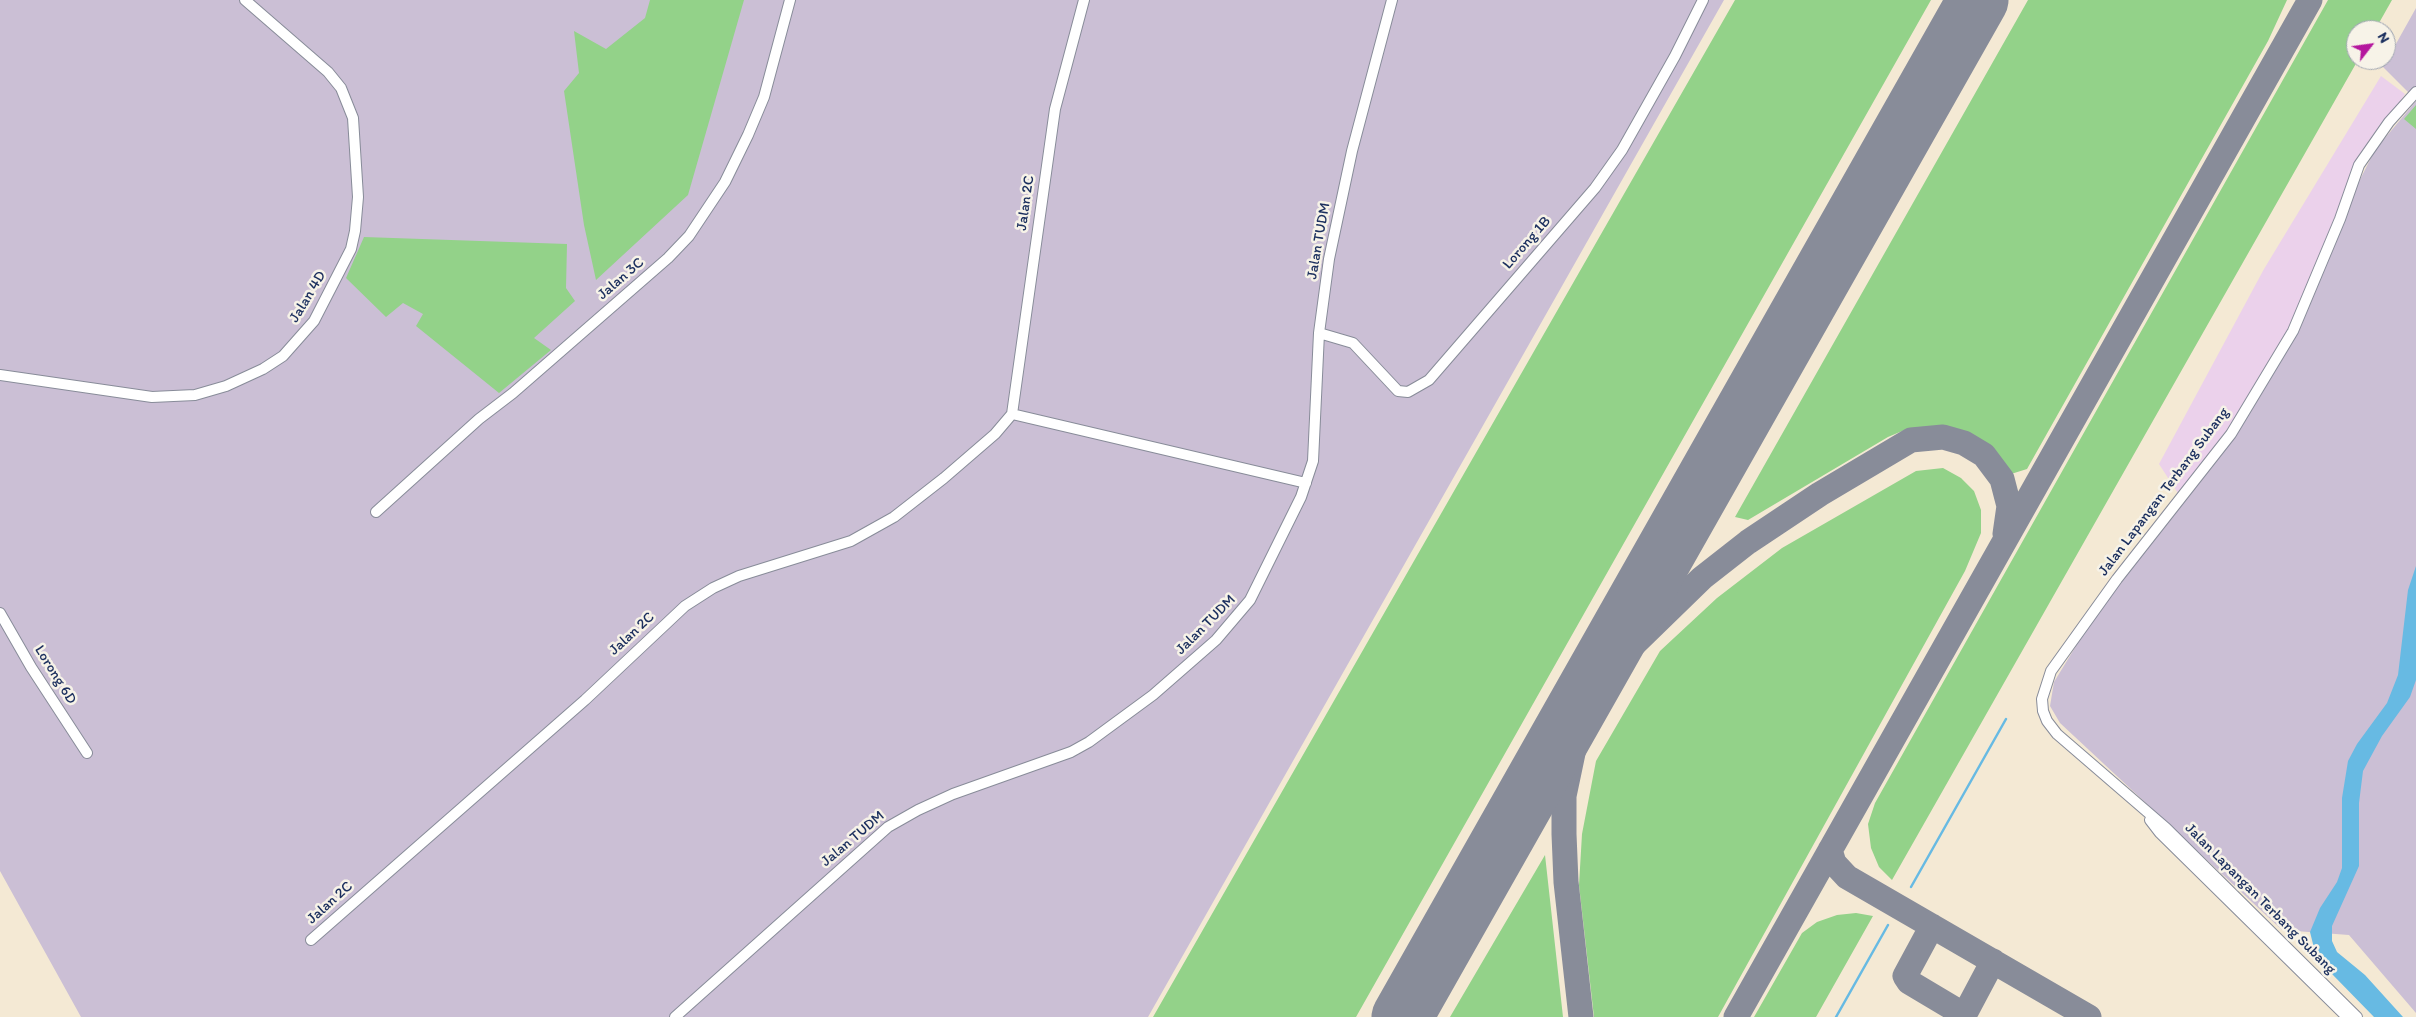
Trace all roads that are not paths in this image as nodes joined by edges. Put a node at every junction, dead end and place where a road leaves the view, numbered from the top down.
1 (245, 0) edge
2 (790, 0) edge
3 (1084, 0) edge
4 (1392, 0) edge
5 (1703, 0) edge
6 (2416, 92) edge
7 (1319, 332) junction
8 (0, 375) edge
9 (1012, 414) junction
10 (1306, 483) junction
11 (376, 512) dead end
12 (0, 613) edge
13 (87, 753) dead end
14 (2139, 806) junction
15 (311, 940) dead end
16 (675, 1017) edge
17 (2347, 1017) edge
18 (2358, 1017) edge

1 - 8 street, Jalan 4D
2 - 11 street, Jalan 3C
3 - 9 street, Jalan 2C
4 - 7 street, Jalan TUDM
5 - 7 street, Lorong 1B
6 - 14 street, Jalan Lapangan Terbang Subang
7 - 10 street, Jalan TUDM
9 - 10 street
9 - 15 street, Jalan 2C
10 - 16 street, Jalan TUDM
12 - 13 street, Lorong 6D
14 - 17 street, Jalan Lapangan Terbang Subang
14 - 18 street, Jalan Lapangan Terbang Subang

